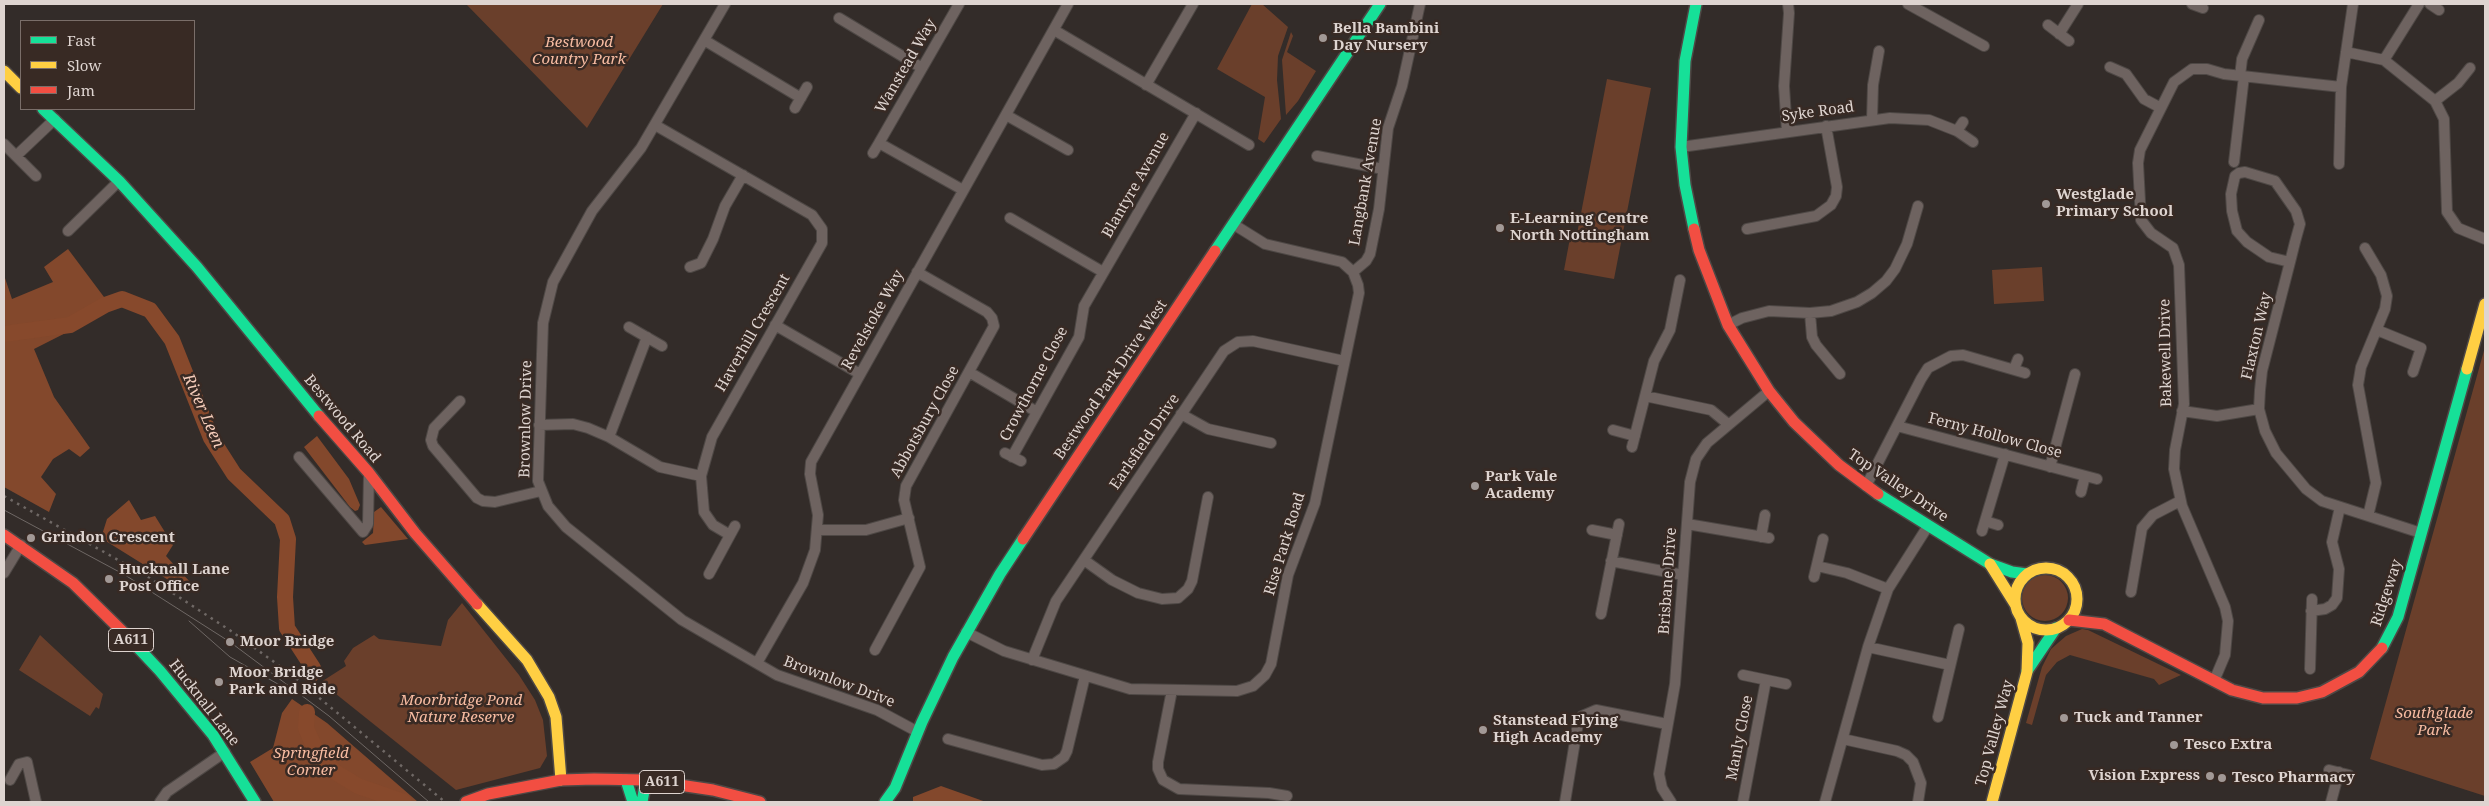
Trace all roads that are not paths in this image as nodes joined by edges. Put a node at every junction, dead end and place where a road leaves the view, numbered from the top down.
1 (724, 4) edge
2 (960, 4) edge
3 (1068, 4) edge
4 (1193, 4) edge
5 (1380, 4) edge
6 (1420, 4) edge
7 (1696, 4) edge
8 (1788, 4) edge
9 (1908, 4) edge
10 (2078, 4) edge
11 (2353, 4) edge
12 (2419, 4) edge
13 (839, 18) dead end
14 (2259, 20) dead end
15 (2048, 25) dead end
16 (1054, 30) junction
17 (2059, 34) junction
18 (704, 40) junction
19 (2068, 42) dead end
20 (1984, 46) dead end
21 (1879, 51) dead end
22 (2346, 52) junction
23 (2384, 60) junction
24 (2132, 65) dead end
25 (2110, 67) dead end
26 (922, 68) junction
27 (4, 71) edge
28 (2126, 74) junction
29 (2242, 76) junction
30 (2473, 84) dead end
31 (1146, 85) junction
32 (20, 87) edge
33 (807, 87) dead end
34 (2340, 87) junction
35 (801, 98) junction
36 (2435, 101) junction
37 (795, 108) dead end
38 (2161, 108) junction
39 (45, 110) edge
40 (1196, 114) junction
41 (1006, 115) junction
42 (54, 119) junction
43 (1872, 120) junction
44 (655, 125) junction
45 (1826, 126) junction
46 (1787, 132) junction
47 (1973, 142) dead end
48 (879, 143) junction
49 (4, 144) edge
50 (1250, 145) dead end
51 (1681, 147) junction
52 (1068, 150) dead end
53 (873, 153) dead end
54 (16, 156) junction
55 (1316, 156) dead end
56 (2237, 158) dead end
57 (2340, 164) dead end
58 (1383, 169) junction
59 (743, 175) junction
60 (36, 176) dead end
61 (119, 180) junction
62 (963, 190) junction
63 (1018, 219) dead end
64 (1926, 219) dead end
65 (1233, 224) junction
66 (1747, 229) dead end
67 (68, 231) dead end
68 (2485, 239) edge
69 (2290, 262) junction
70 (2360, 264) dead end
71 (690, 267) dead end
72 (917, 272) junction
73 (1103, 272) junction
74 (1353, 272) junction
75 (1680, 280) dead end
76 (2485, 304) edge
77 (1810, 313) junction
78 (1728, 325) junction
79 (775, 326) junction
80 (629, 327) dead end
81 (2377, 330) junction
82 (647, 337) junction
83 (662, 346) dead end
84 (2018, 359) dead end
85 (1344, 361) junction
86 (2014, 369) junction
87 (969, 372) junction
88 (2413, 372) dead end
89 (2025, 373) dead end
90 (860, 374) junction
91 (1840, 374) dead end
92 (2071, 379) dead end
93 (1769, 391) junction
94 (1645, 396) junction
95 (2259, 409) junction
96 (2182, 411) junction
97 (1037, 412) junction
98 (1181, 414) junction
99 (461, 416) dead end
100 (1728, 424) junction
101 (539, 425) junction
102 (1897, 426) junction
103 (1613, 430) dead end
104 (1635, 436) junction
105 (609, 437) junction
106 (1271, 443) dead end
107 (1632, 447) dead end
108 (2005, 454) junction
109 (1013, 457) dead end
110 (304, 460) dead end
111 (2050, 467) junction
112 (369, 473) junction
113 (701, 476) junction
114 (2085, 476) junction
115 (2097, 479) dead end
116 (1866, 486) junction
117 (541, 491) junction
118 (2081, 492) dead end
119 (1208, 497) dead end
120 (2180, 501) junction
121 (2340, 507) junction
122 (1765, 514) dead end
123 (2368, 516) junction
124 (909, 518) junction
125 (1619, 524) dead end
126 (1687, 524) junction
127 (1998, 524) dead end
128 (1928, 526) junction
129 (818, 530) junction
130 (1592, 530) dead end
131 (2421, 533) junction
132 (4, 535) edge
133 (1617, 535) junction
134 (1823, 539) dead end
135 (21, 545) junction
136 (1084, 560) junction
137 (1612, 561) junction
138 (1990, 564) junction
139 (1817, 566) junction
140 (4, 573) edge
141 (709, 574) dead end
142 (2027, 574) junction
143 (1683, 575) junction
144 (1814, 577) dead end
145 (2122, 580) dead end
146 (1888, 589) junction
147 (2077, 594) junction
148 (2312, 598) dead end
149 (2015, 606) junction
150 (2311, 611) junction
151 (1601, 614) dead end
152 (2020, 617) junction
153 (2069, 620) junction
154 (2104, 624) junction
155 (2056, 628) junction
156 (1959, 629) dead end
157 (966, 632) junction
158 (1868, 647) junction
159 (875, 650) dead end
160 (1032, 660) junction
161 (757, 664) junction
162 (1950, 665) junction
163 (2310, 670) dead end
164 (2027, 672) junction
165 (1085, 676) junction
166 (1743, 676) dead end
167 (1766, 680) junction
168 (2214, 681) junction
169 (1786, 684) dead end
170 (1172, 690) junction
171 (1940, 706) junction
172 (1951, 708) dead end
173 (1938, 717) dead end
174 (1667, 724) junction
175 (918, 732) junction
176 (948, 739) dead end
177 (1843, 739) junction
178 (225, 752) junction
179 (2339, 772) dead end
180 (10, 780) dead end
181 (562, 780) junction
182 (626, 780) junction
183 (646, 780) junction
184 (895, 788) junction
185 (1287, 796) dead end
186 (36, 802) edge
187 (160, 802) edge
188 (255, 802) edge
189 (466, 802) edge
190 (633, 802) edge
191 (642, 802) edge
192 (760, 802) edge
193 (886, 802) edge
194 (896, 802) edge
195 (1565, 802) edge
196 (1671, 802) edge
197 (1743, 802) edge
198 (1825, 802) edge
199 (1918, 802) edge
200 (1992, 802) edge
201 (2331, 802) edge

1 - 18 street, Brownlow Drive
2 - 26 street, Wanstead Way
3 - 16 street, Revelstoke Way
4 - 31 street
5 - 65 street, Bestwood Park Drive West
6 - 58 street, Langbank Avenue
7 - 51 street, Top Valley Drive
8 - 46 street
9 - 20 street
10 - 17 street
11 - 22 street
12 - 23 street
13 - 26 street
14 - 29 street
15 - 17 street
16 - 31 street
16 - 41 street, Revelstoke Way
17 - 19 street
18 - 35 street
18 - 44 street, Brownlow Drive
21 - 43 street
22 - 23 street
22 - 34 street
23 - 36 street
24 - 28 street
25 - 28 street
26 - 48 street, Wanstead Way
27 - 32 street
28 - 38 street
29 - 34 street
29 - 38 street, Bakewell Drive
29 - 56 street
30 - 36 street
31 - 40 street
33 - 35 street
34 - 57 street
35 - 37 street
36 - 68 street
38 - 96 street, Bakewell Drive
39 - 42 street, Bestwood Road
40 - 50 street
40 - 73 street, Blantyre Avenue
41 - 52 street
41 - 62 street, Revelstoke Way
42 - 54 street
42 - 61 street, Bestwood Road
43 - 45 street, Syke Road
43 - 47 street, Syke Road
44 - 59 street, Haverhill Crescent
44 - 101 street, Brownlow Drive
45 - 46 street, Syke Road
45 - 66 street
46 - 51 street, Syke Road
48 - 53 street, Wanstead Way
48 - 62 street
49 - 54 street
51 - 78 street, Top Valley Drive
54 - 60 street
55 - 58 street
58 - 74 street, Langbank Avenue
59 - 71 street
59 - 79 street, Haverhill Crescent
61 - 67 street
61 - 112 street, Bestwood Road
62 - 72 street, Revelstoke Way
63 - 73 street
64 - 77 street
65 - 74 street
65 - 157 street, Bestwood Park Drive West
69 - 69 street, Flaxton Way
69 - 95 street, Flaxton Way
70 - 81 street
72 - 87 street, Abbotsbury Close
72 - 90 street, Revelstoke Way
73 - 97 street, Crowthorne Close
74 - 85 street, Rise Park Road
75 - 94 street
76 - 131 street, Ridgeway
77 - 78 street
77 - 91 street
78 - 93 street, Top Valley Drive
79 - 90 street
79 - 113 street, Haverhill Crescent
80 - 82 street
81 - 88 street
81 - 123 street
82 - 83 street
82 - 105 street
84 - 86 street
85 - 98 street, Earlsfield Drive
85 - 170 street, Rise Park Road
86 - 89 street
86 - 102 street
87 - 97 street
87 - 124 street, Abbotsbury Close
90 - 129 street, Revelstoke Way
92 - 111 street
93 - 100 street, Brisbane Drive
93 - 116 street, Top Valley Drive
94 - 100 street
94 - 104 street
95 - 96 street
95 - 121 street, Flaxton Way
96 - 120 street, Bakewell Drive
97 - 109 street, Crowthorne Close
98 - 106 street
98 - 136 street, Earlsfield Drive
99 - 117 street
100 - 126 street, Brisbane Drive
101 - 105 street
101 - 117 street, Brownlow Drive
102 - 108 street, Ferny Hollow Close
102 - 116 street
103 - 104 street
104 - 107 street
105 - 113 street
108 - 111 street, Ferny Hollow Close
108 - 127 street
110 - 112 street
111 - 114 street, Ferny Hollow Close
112 - 181 street, Bestwood Road
113 - 141 street
114 - 115 street, Ferny Hollow Close
114 - 118 street
116 - 128 street, Top Valley Drive
117 - 161 street, Brownlow Drive
119 - 136 street
120 - 145 street
120 - 168 street, Bakewell Drive
121 - 123 street, Flaxton Way
121 - 150 street
122 - 126 street
123 - 131 street, Flaxton Way
124 - 129 street
124 - 159 street, Abbotsbury Close
125 - 133 street
126 - 143 street, Brisbane Drive
128 - 138 street, Top Valley Drive
128 - 146 street
129 - 161 street, Revelstoke Way
130 - 133 street
131 - 168 street, Ridgeway
132 - 135 street, Hucknall Lane / A611
133 - 137 street
134 - 139 street
135 - 140 street
135 - 178 street, Hucknall Lane / A611
136 - 160 street, Earlsfield Drive
137 - 143 street
137 - 151 street
138 - 142 street, Top Valley Drive
138 - 149 street, Top Valley Drive
139 - 144 street
139 - 146 street
142 - 147 street
142 - 149 street
143 - 174 street, Brisbane Drive
146 - 158 street
147 - 153 street
147 - 154 street, Ridgeway
148 - 150 street
149 - 152 street
150 - 163 street
152 - 155 street
152 - 164 street, Top Valley Way
153 - 154 street, Ridgeway
153 - 155 street
154 - 168 street, Ridgeway
155 - 164 street, Top Valley Way
156 - 162 street
157 - 160 street, Rise Park Road
157 - 175 street, Bestwood Park Drive West
158 - 162 street
158 - 177 street
160 - 165 street, Rise Park Road
161 - 175 street, Brownlow Drive
162 - 171 street
164 - 200 street, Top Valley Way
165 - 170 street, Rise Park Road
165 - 176 street
166 - 167 street, Manly Close
167 - 169 street, Manly Close
167 - 197 street, Manly Close
170 - 185 street
171 - 172 street
171 - 173 street
174 - 195 street
174 - 196 street, Brisbane Drive
175 - 184 street, Bestwood Park Drive West
177 - 198 street
177 - 199 street
178 - 187 street
178 - 188 street, Hucknall Lane / A611
179 - 201 street
180 - 186 street
181 - 182 street, A611
181 - 189 street, A611
182 - 183 street, A611
182 - 190 street
183 - 191 street
183 - 192 street, A611
184 - 193 street, Bestwood Park Drive West
184 - 194 street

